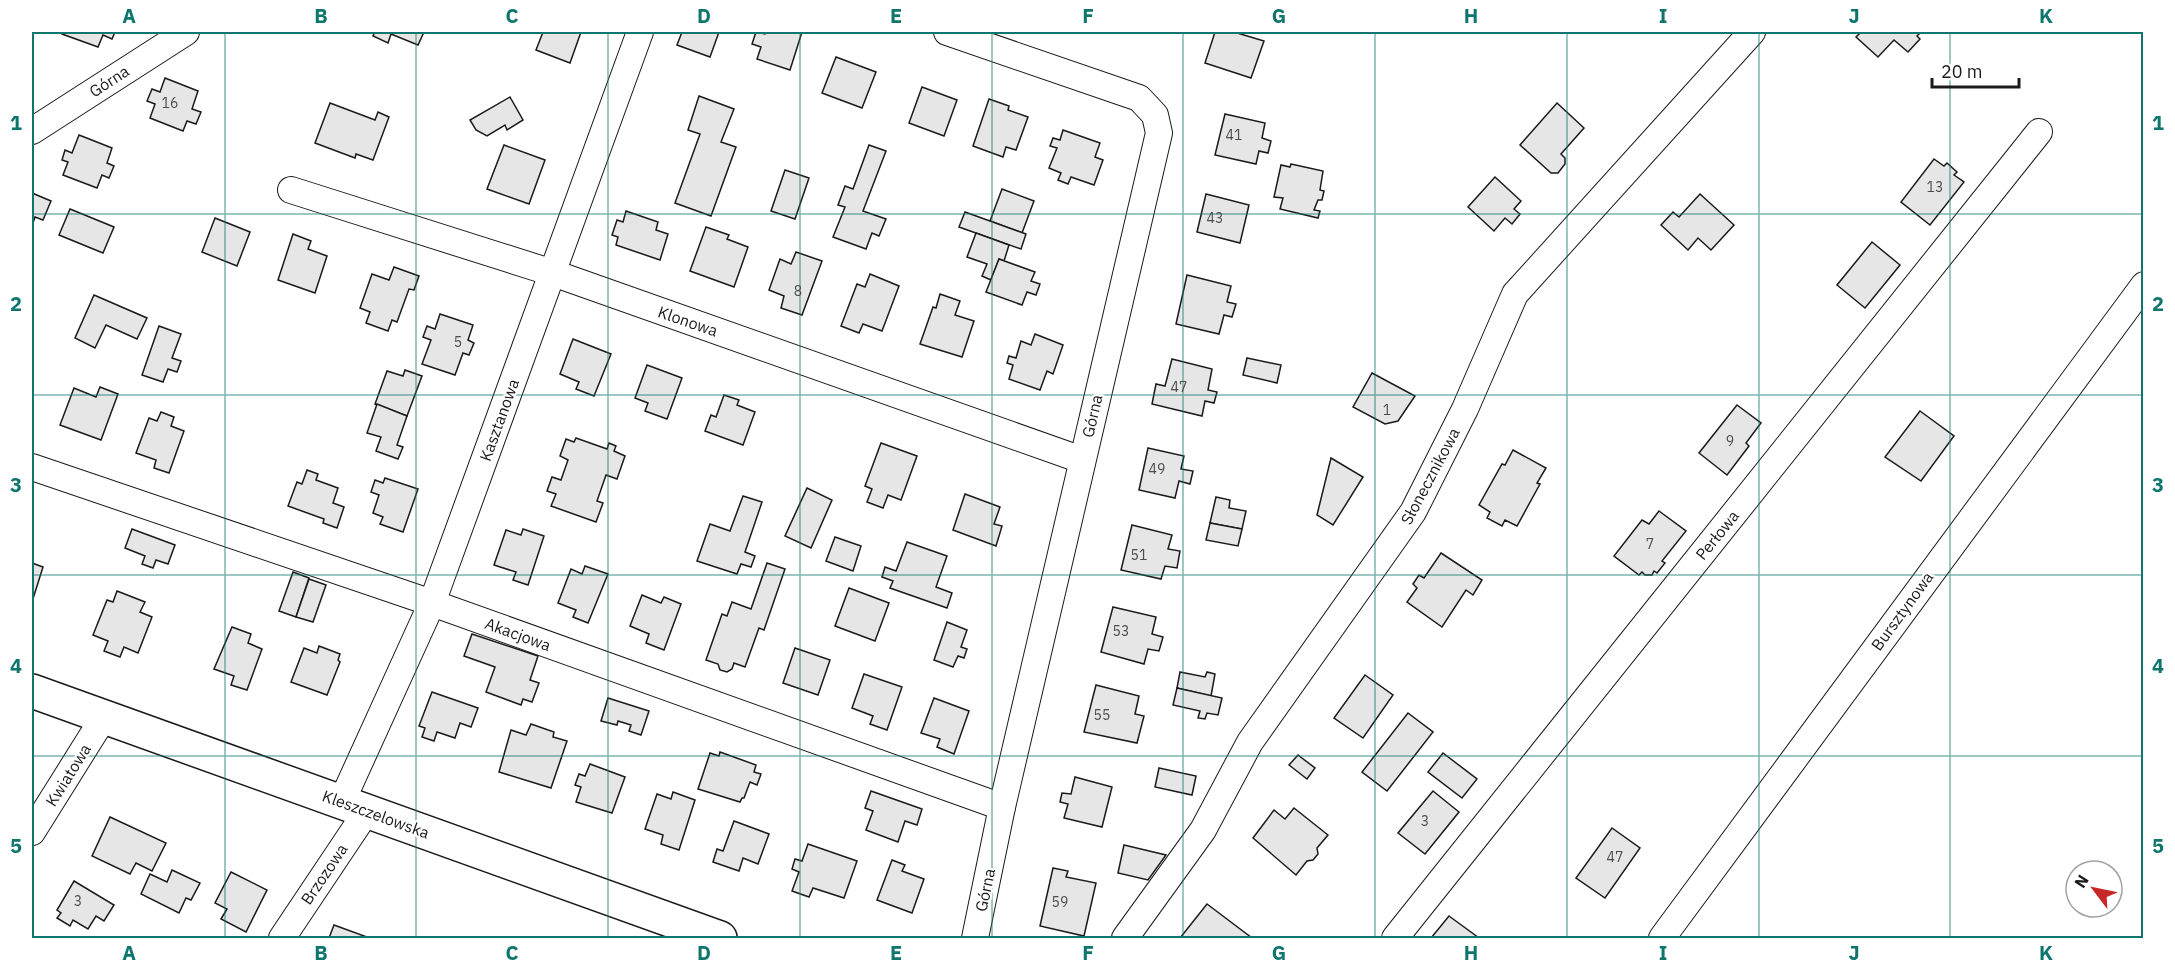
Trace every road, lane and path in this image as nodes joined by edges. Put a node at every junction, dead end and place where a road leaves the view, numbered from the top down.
1 (186, 32) edge
2 (640, 32) edge
3 (947, 32) edge
4 (1752, 32) edge
5 (32, 130) edge
6 (2039, 132) dead end
7 (291, 190) dead end
8 (553, 273) junction
9 (2144, 285) edge
10 (1082, 460) junction
11 (32, 467) edge
12 (432, 603) junction
13 (32, 691) edge
14 (104, 717) junction
15 (355, 806) junction
16 (1002, 807) junction
17 (32, 832) edge
18 (282, 939) edge
19 (720, 939) edge
20 (975, 939) edge
21 (1125, 939) edge
22 (1395, 939) edge
23 (1662, 939) edge

1 - 5 street, Górna
2 - 8 street, Kasztanowa
3 - 10 street, Górna
4 - 21 street, Słonecznikowa
6 - 22 street, Perłowa
7 - 8 street, Klonowa
8 - 10 street, Klonowa
8 - 12 street, Kasztanowa
9 - 23 street, Bursztynowa
10 - 16 street, Górna
11 - 12 street, Akacjowa
12 - 15 street, Kasztanowa
12 - 16 street, Akacjowa
13 - 14 main road, Kleszczelowska
14 - 15 main road, Kleszczelowska
14 - 17 street, Kwiatowa
15 - 18 street, Brzozowa
15 - 19 main road, Kleszczelowska
16 - 20 street, Górna

